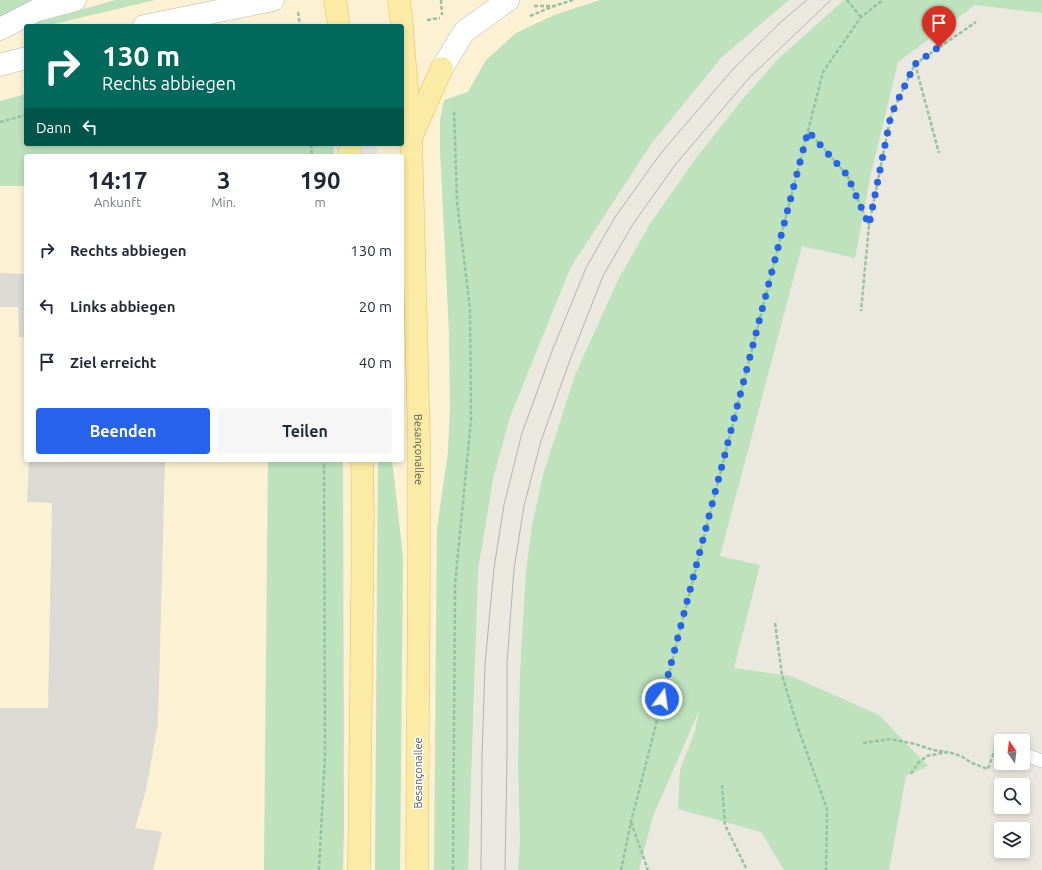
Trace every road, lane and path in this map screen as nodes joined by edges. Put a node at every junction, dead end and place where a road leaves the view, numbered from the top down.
1 (75, 0) edge
2 (273, 0) edge
3 (335, 0) edge
4 (399, 0) edge
5 (441, 0) edge
6 (508, 0) edge
7 (573, 0) edge
8 (847, 0) edge
9 (883, 0) edge
10 (526, 17) dead end
11 (860, 17) junction
12 (183, 18) junction
13 (442, 18) dead end
14 (976, 22) dead end
15 (154, 24) edge
16 (200, 24) edge
17 (339, 24) edge
18 (402, 24) edge
19 (0, 29) edge
20 (404, 51) edge
21 (24, 59) edge
22 (915, 64) junction
23 (0, 65) edge
24 (456, 105) dead end
25 (24, 116) edge
26 (0, 122) edge
27 (808, 131) junction
28 (411, 136) junction
29 (939, 153) dead end
30 (869, 225) junction
31 (860, 311) dead end
32 (324, 462) edge
33 (362, 462) edge
34 (775, 623) dead end
35 (863, 743) dead end
36 (948, 752) junction
37 (994, 752) edge
38 (1030, 757) edge
39 (1042, 761) edge
40 (911, 774) dead end
41 (722, 785) dead end
42 (631, 822) junction
43 (319, 870) edge
44 (359, 870) edge
45 (417, 870) edge
46 (453, 870) edge
47 (621, 870) edge
48 (648, 870) edge
49 (747, 870) edge
50 (826, 870) edge

1 - 19 main road
2 - 12 main road
3 - 17 main road
4 - 18 main road, Besançonallee
5 - 13 path
6 - 28 main road
7 - 10 path
8 - 11 path
9 - 11 path
11 - 27 path
12 - 15 main road
12 - 16 main road
14 - 22 path
20 - 28 main road, Besançonallee
21 - 23 main road
22 - 29 path
22 - 30 path
24 - 46 path
25 - 26 path
27 - 30 path
27 - 42 path
28 - 45 main road, Besançonallee
30 - 31 path
32 - 43 path
33 - 44 main road
34 - 50 path
35 - 36 path
36 - 37 path
36 - 40 path
38 - 39 lane
41 - 49 path
42 - 47 path
42 - 48 path

